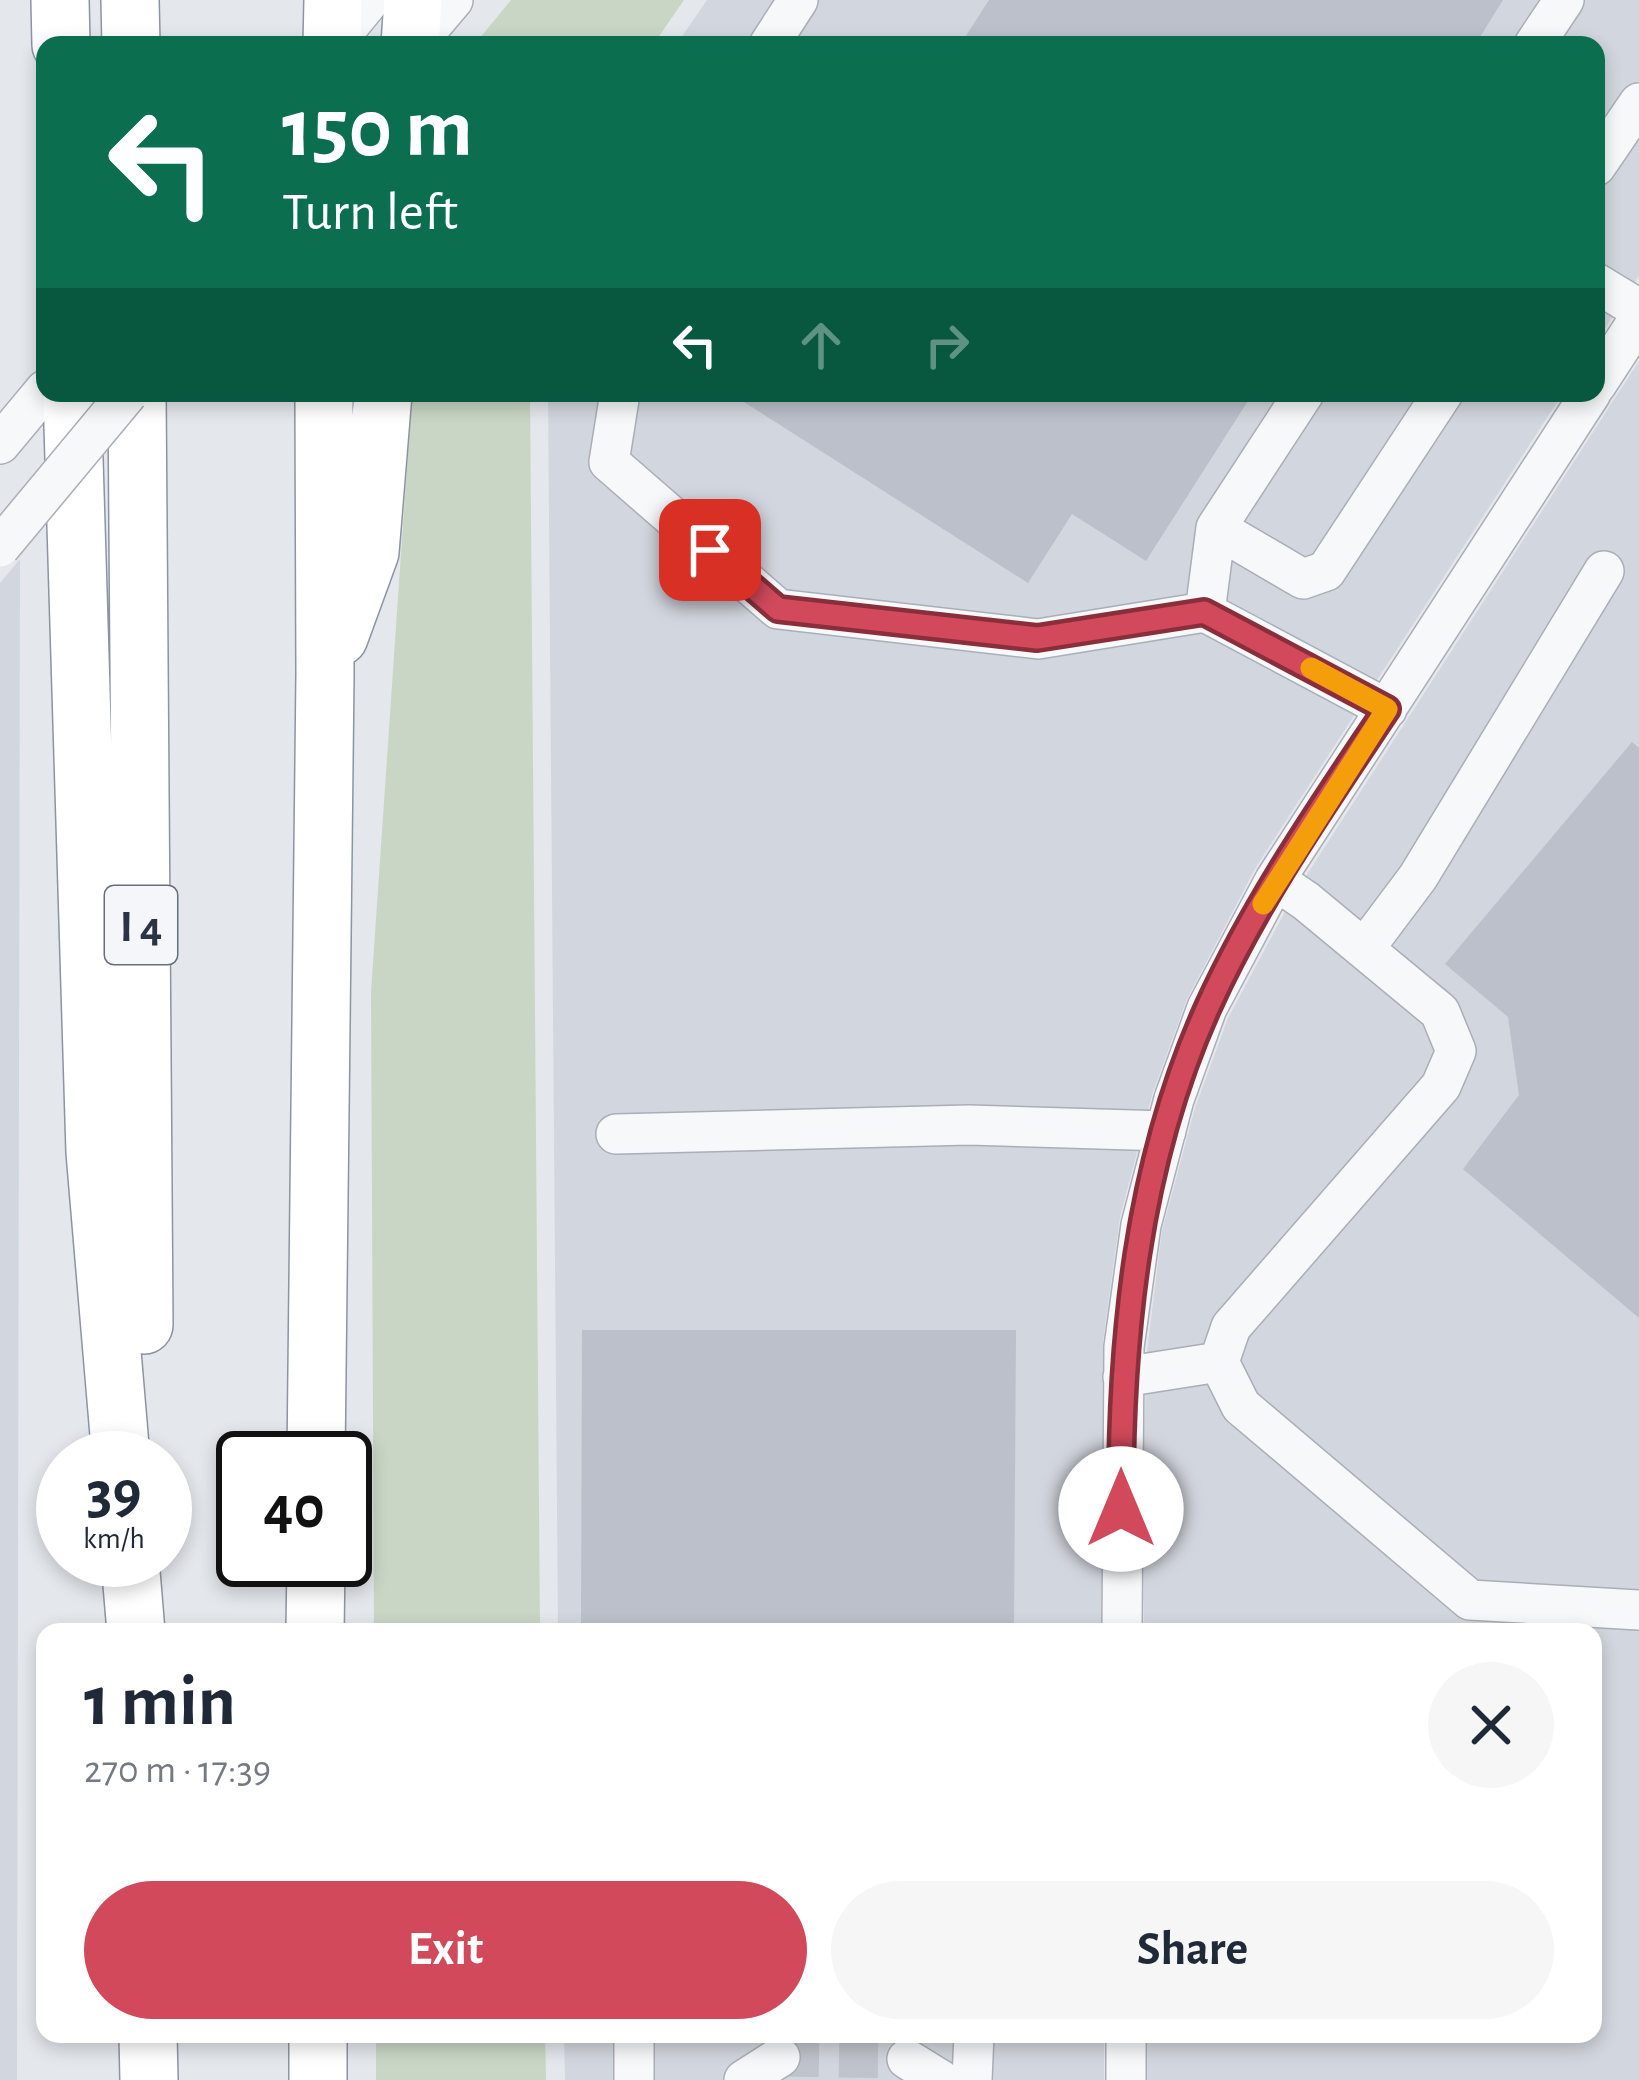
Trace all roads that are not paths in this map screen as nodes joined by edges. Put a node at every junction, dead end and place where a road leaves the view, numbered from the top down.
1 (60, 0) edge
2 (130, 0) edge
3 (333, 0) edge
4 (370, 0) edge
5 (413, 0) edge
6 (453, 0) edge
7 (798, 0) edge
8 (1564, 0) edge
9 (62, 36) edge
10 (131, 36) edge
11 (332, 36) edge
12 (340, 36) edge
13 (413, 36) edge
14 (421, 36) edge
15 (775, 36) edge
16 (1540, 36) edge
17 (1639, 104) edge
18 (1605, 153) edge
19 (1605, 289) edge
20 (1639, 310) edge
21 (1632, 342) edge
22 (1605, 374) edge
23 (36, 401) edge
24 (72, 402) edge
25 (121, 402) edge
26 (137, 402) edge
27 (324, 402) edge
28 (382, 402) edge
29 (619, 402) edge
30 (1298, 402) edge
31 (1437, 402) edge
32 (1585, 402) edge
33 (0, 444) edge
34 (1216, 528) junction
35 (0, 548) edge
36 (1604, 571) dead end
37 (1204, 612) junction
38 (326, 675) junction
39 (1387, 709) junction
40 (1275, 880) junction
41 (1364, 949) junction
42 (1166, 1131) junction
43 (616, 1134) dead end
44 (1220, 1362) junction
45 (1123, 1378) junction
46 (119, 1431) edge
47 (145, 1431) edge
48 (316, 1431) edge
49 (132, 1587) edge
50 (146, 1587) edge
51 (316, 1587) edge
52 (1639, 1610) edge
53 (135, 1623) edge
54 (146, 1623) edge
55 (315, 1623) edge
56 (1122, 1623) edge
57 (148, 2043) edge
58 (318, 2043) edge
59 (634, 2043) edge
60 (974, 2043) edge
61 (1126, 2043) edge
62 (780, 2057) tunnel mouth
63 (907, 2060) tunnel mouth
64 (149, 2080) edge
65 (318, 2080) edge
66 (634, 2080) edge
67 (744, 2080) edge
68 (941, 2080) edge
69 (967, 2080) edge
70 (1126, 2080) edge

1 - 9 highway
2 - 10 highway
3 - 11 highway
4 - 12 street
5 - 13 highway
6 - 14 street
7 - 15 street
8 - 16 street
17 - 18 street
19 - 20 street
21 - 22 street
23 - 33 street
24 - 46 highway
25 - 35 street, bridge
26 - 47 highway, I 4
27 - 38 highway
28 - 38 highway
29 - 37 street
30 - 34 street
31 - 34 street
32 - 39 street
34 - 37 street
36 - 41 street
37 - 39 street
38 - 48 highway
39 - 40 street
40 - 41 street
40 - 42 street
41 - 44 street
42 - 43 street
42 - 45 street
44 - 45 street
44 - 52 street
45 - 56 street
49 - 53 highway
50 - 54 highway
51 - 55 highway
57 - 64 highway
58 - 65 highway
59 - 66 street
60 - 69 street
61 - 70 street
62 - 67 street
63 - 68 street

